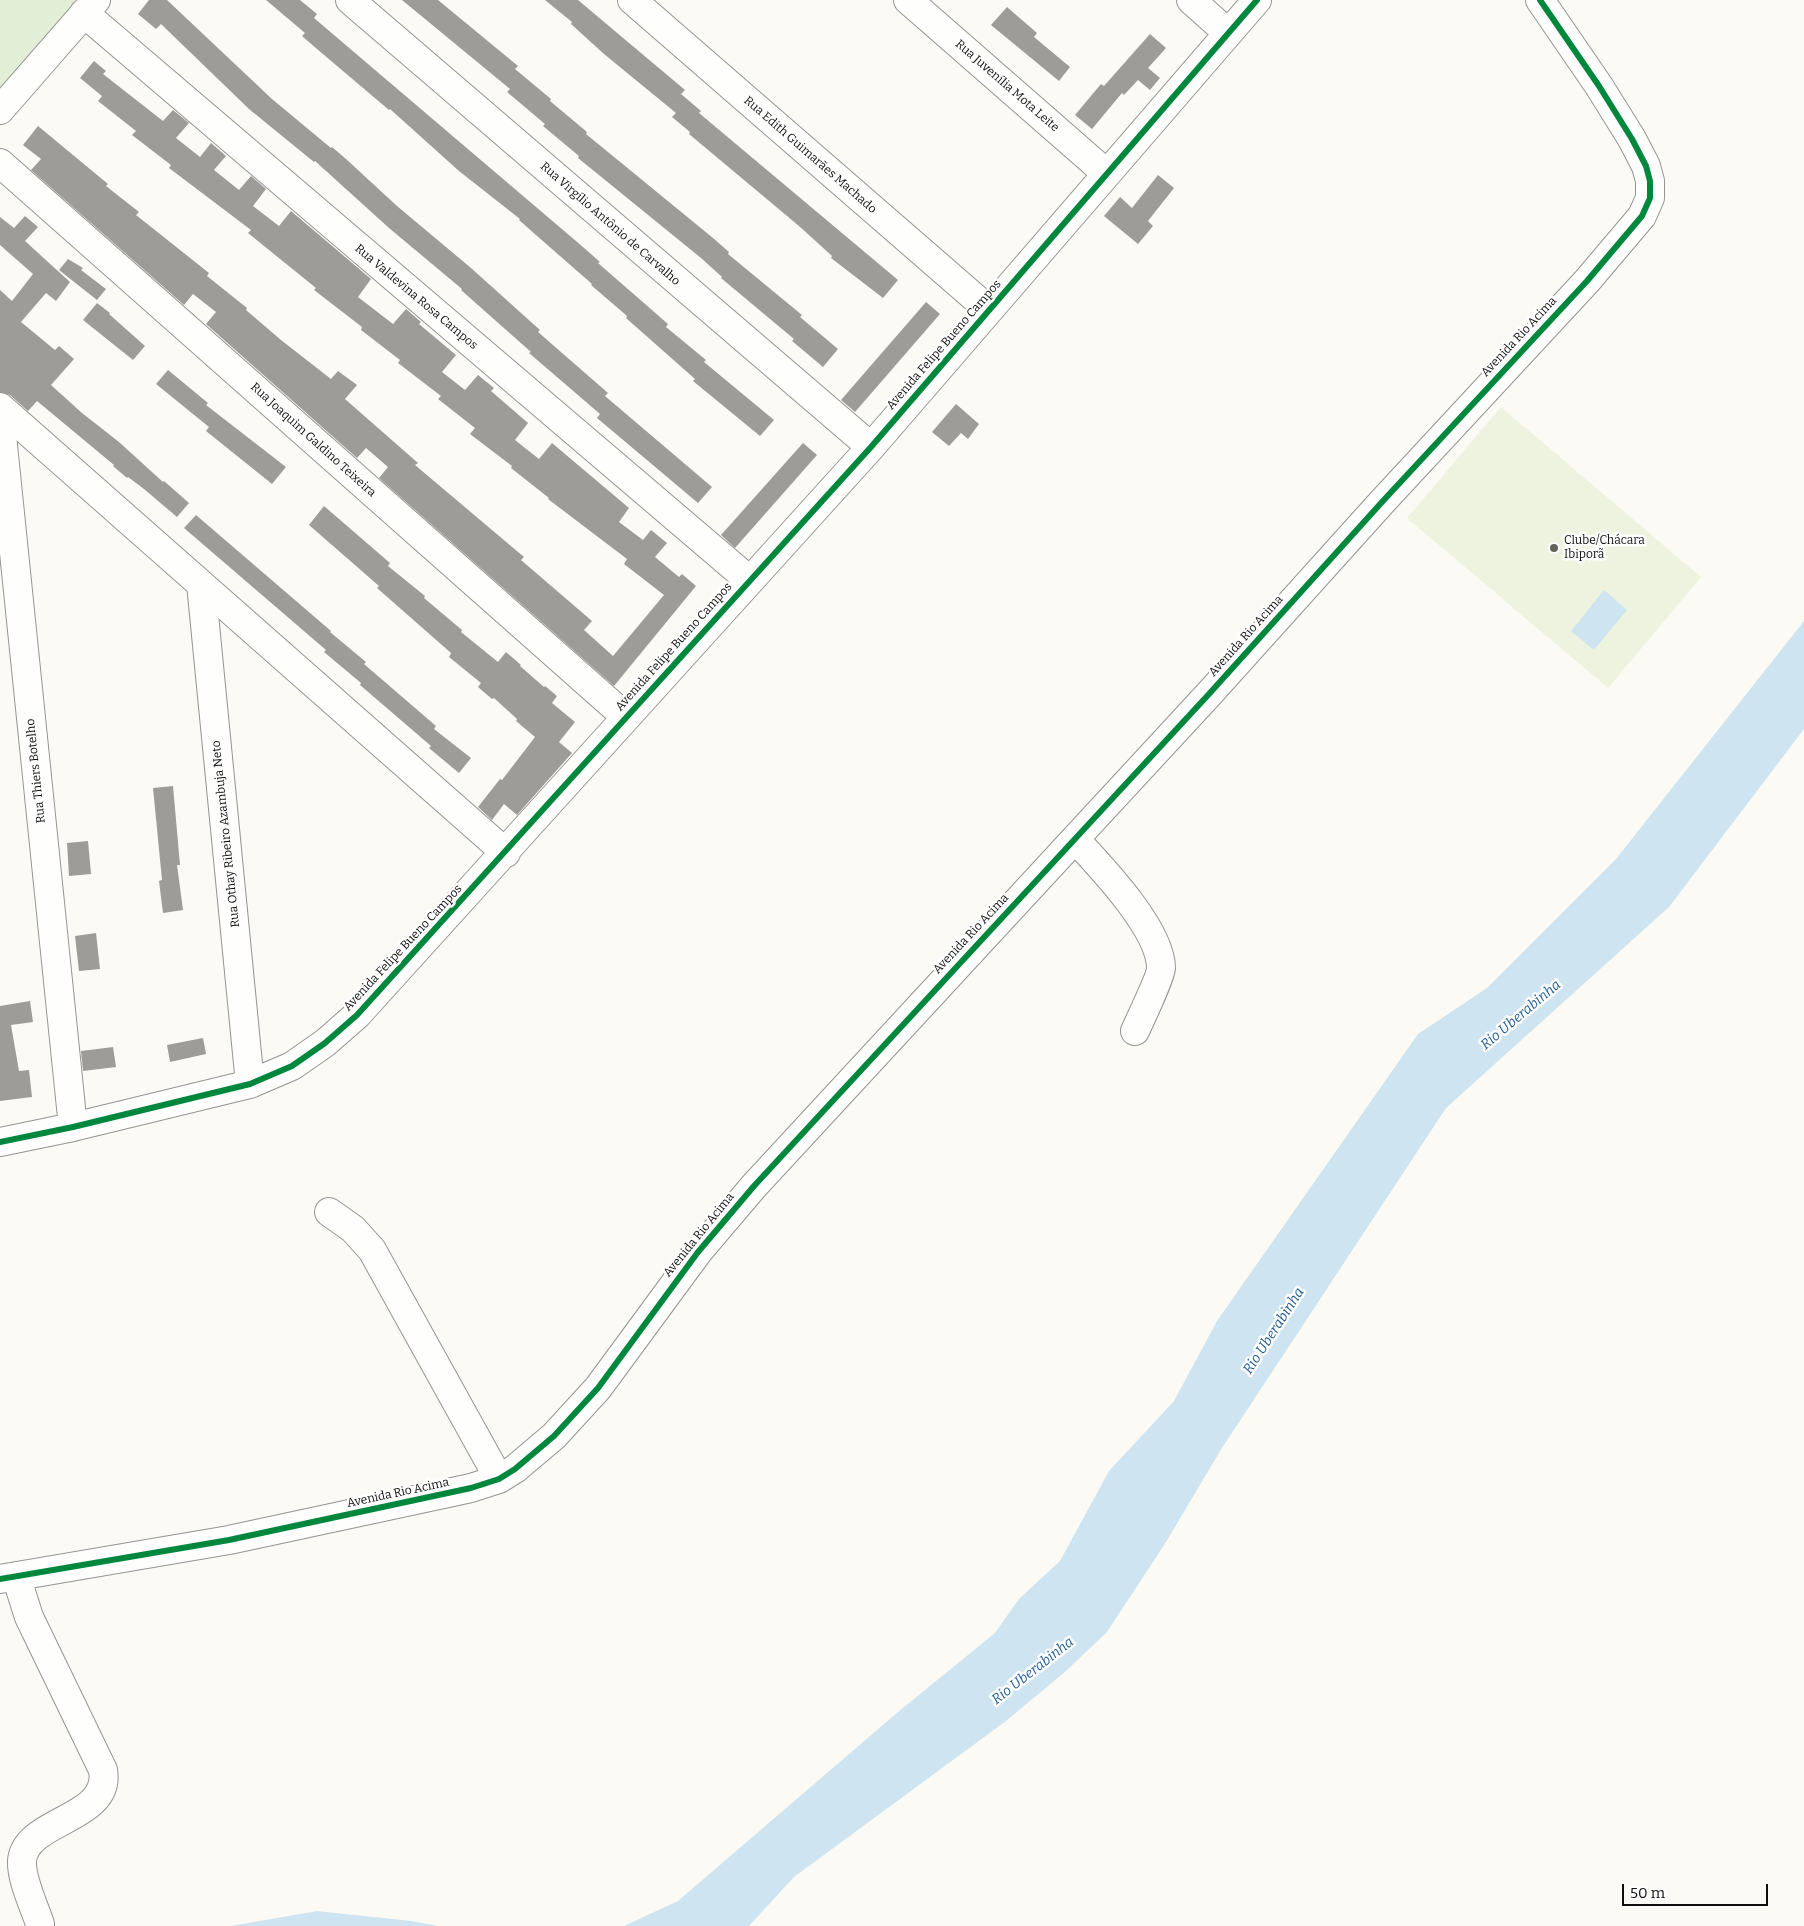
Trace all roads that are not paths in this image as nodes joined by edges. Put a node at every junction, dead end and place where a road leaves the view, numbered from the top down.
1 (350, 0) edge
2 (632, 0) edge
3 (908, 0) edge
4 (1190, 0) edge
5 (1257, 0) edge
6 (1540, 0) edge
7 (90, 7) edge
8 (1228, 33) junction
9 (0, 110) edge
10 (0, 163) edge
11 (1106, 173) junction
12 (989, 310) junction
13 (0, 407) edge
14 (0, 416) edge
15 (870, 447) junction
16 (749, 580) junction
17 (201, 584) junction
18 (626, 717) junction
19 (1074, 839) junction
20 (506, 853) junction
21 (1135, 1031) dead end
22 (250, 1084) junction
23 (73, 1127) junction
24 (0, 1142) edge
25 (329, 1212) dead end
26 (499, 1479) junction
27 (8, 1577) edge
28 (40, 1924) dead end

1 - 15 street, Rua Virgílio Antônio de Carvalho
2 - 12 street, Rua Edith Guimarães Machado
3 - 11 street, Rua Juvenília Mota Leite
4 - 8 street
5 - 8 street, Avenida Felipe Bueno Campos
6 - 19 street, Avenida Rio Acima
7 - 9 street
7 - 16 street, Rua Valdevina Rosa Campos
8 - 11 street, Avenida Felipe Bueno Campos
10 - 18 street, Rua Joaquim Galdino Teixeira
11 - 12 street, Avenida Felipe Bueno Campos
12 - 15 street, Avenida Felipe Bueno Campos
13 - 17 street
14 - 23 street, Rua Thiers Botelho
15 - 16 street, Avenida Felipe Bueno Campos
16 - 18 street, Avenida Felipe Bueno Campos
17 - 20 street
17 - 22 street, Rua Othay Ribeiro Azambuja Neto
18 - 20 street, Avenida Felipe Bueno Campos
19 - 21 street
19 - 26 street, Avenida Rio Acima
20 - 22 street, Avenida Felipe Bueno Campos
22 - 23 street, Avenida Felipe Bueno Campos
23 - 24 street, Avenida Felipe Bueno Campos
25 - 26 street
26 - 27 street, Avenida Rio Acima
27 - 28 street

